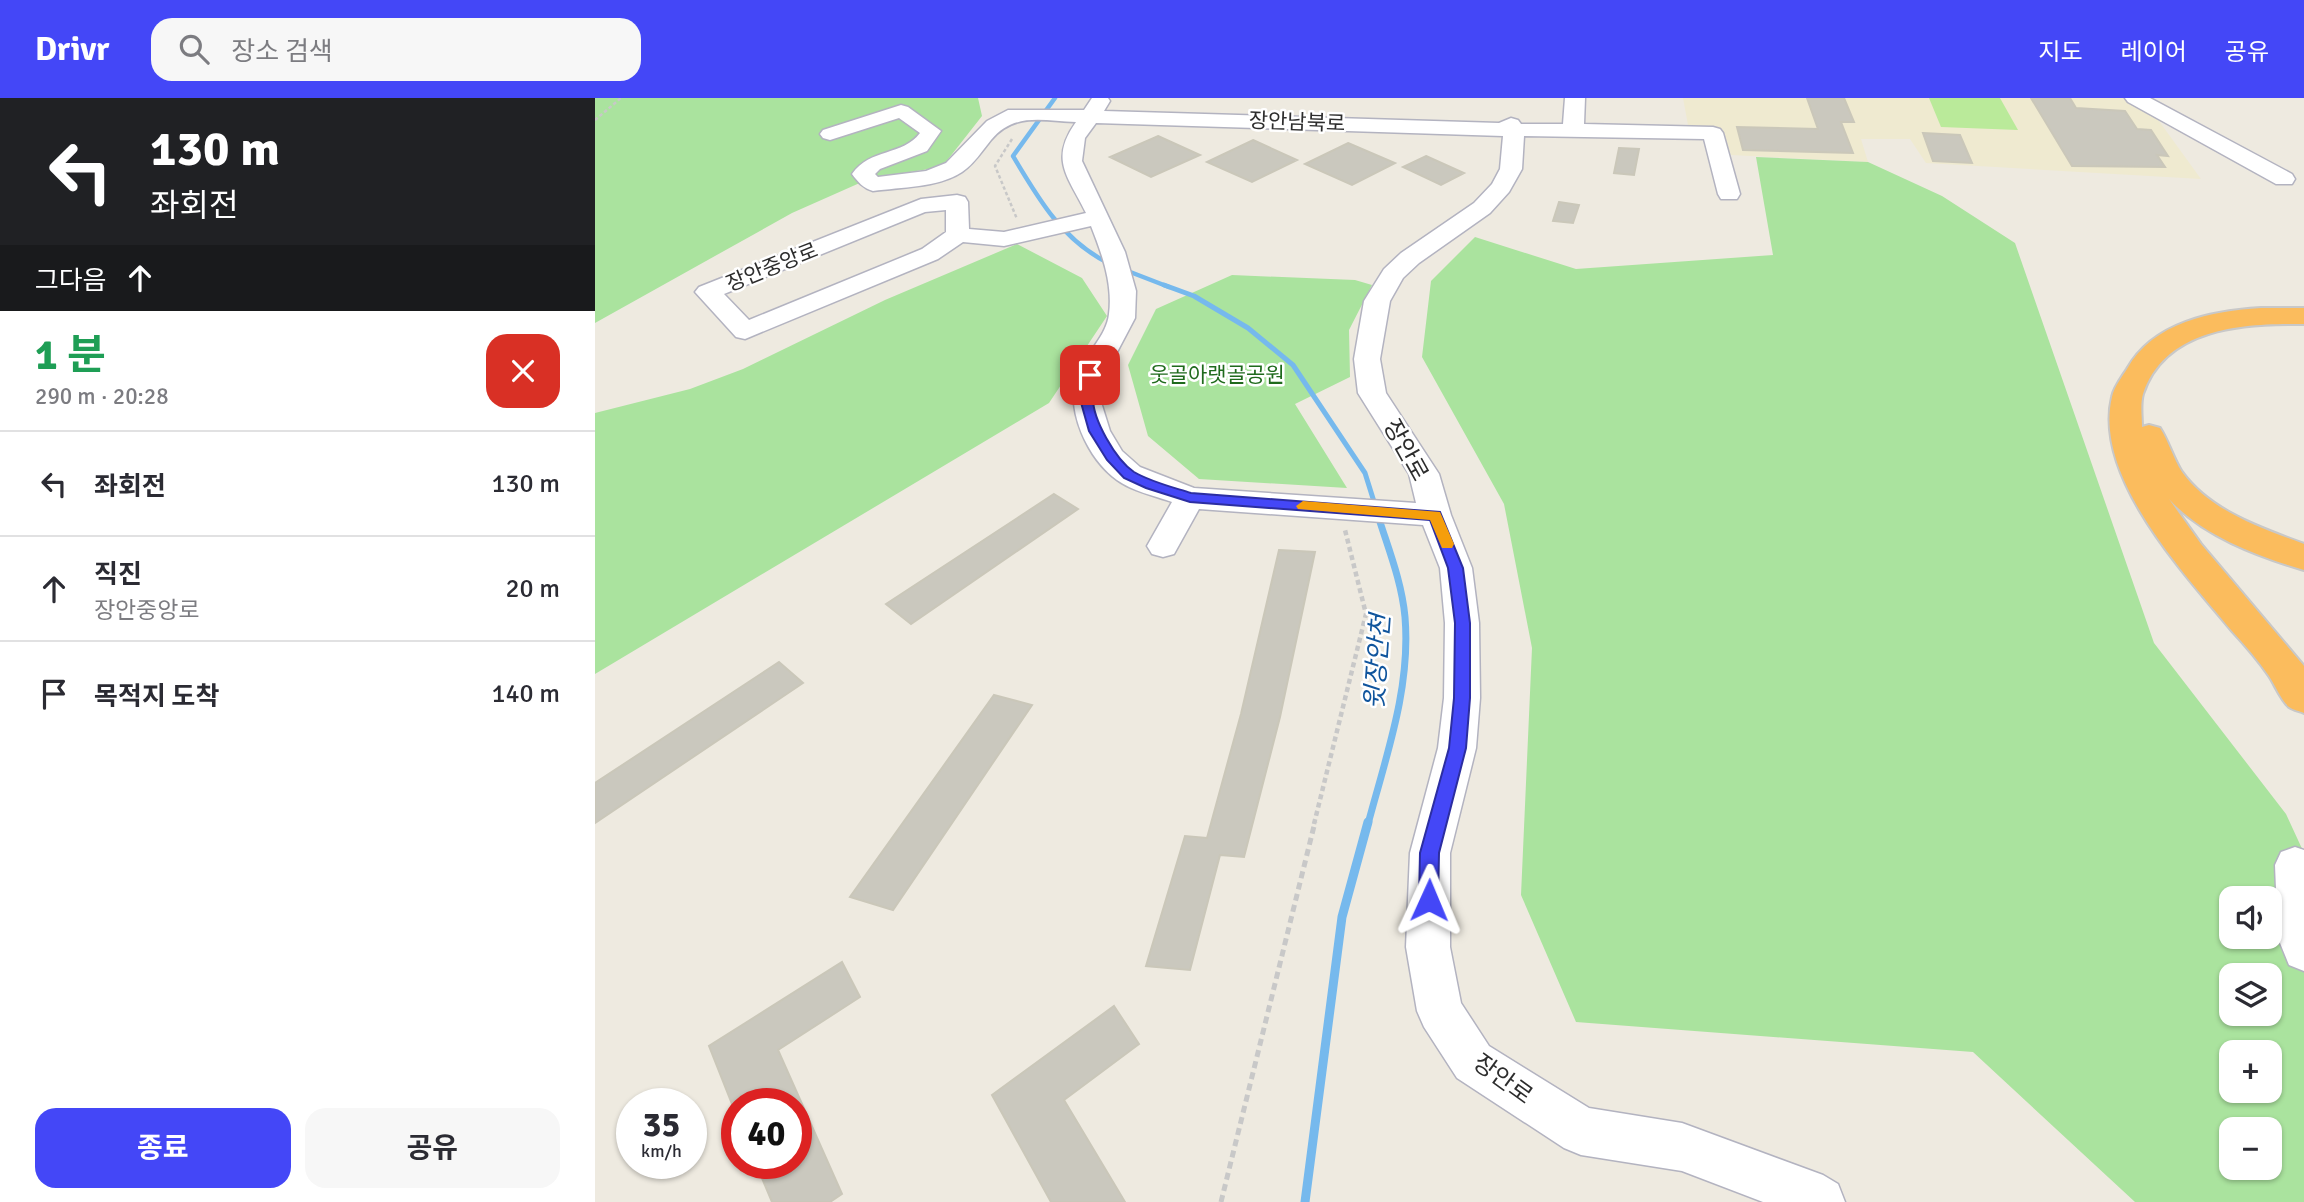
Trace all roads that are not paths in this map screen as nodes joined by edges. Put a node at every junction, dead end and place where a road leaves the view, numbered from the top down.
1 (1167, 98) edge
2 (1261, 98) edge
3 (1310, 98) edge
4 (1575, 98) edge
5 (2135, 98) edge
6 (1088, 110) edge
7 (1154, 118) junction
8 (1250, 121) junction
9 (1301, 122) junction
10 (1514, 125) junction
11 (1573, 130) junction
12 (830, 134) dead end
13 (2284, 179) dead end
14 (1728, 194) dead end
15 (1088, 220) junction
16 (958, 234) junction
17 (2304, 316) edge
18 (2304, 325) edge
19 (1190, 498) junction
20 (1423, 515) junction
21 (1163, 547) dead end
22 (2304, 557) edge
23 (2304, 697) edge
24 (2304, 868) edge
25 (2304, 950) edge
26 (1820, 1202) edge

1 - 7 street
2 - 8 street
3 - 9 street
4 - 11 street
5 - 13 street
6 - 7 street, 장안남북로
6 - 12 street, 장안남북로
6 - 15 street
7 - 8 street, 장안남북로
8 - 9 street, 장안남북로
9 - 10 street, 장안남북로
10 - 11 street, 장안남북로
10 - 20 street, 장안로
11 - 14 street, 장안남북로
15 - 16 street
15 - 19 street
16 - 16 street, 장안중앙로
17 - 23 highway
18 - 22 highway
19 - 20 street
19 - 21 street
20 - 26 street, 장안로
24 - 25 street

